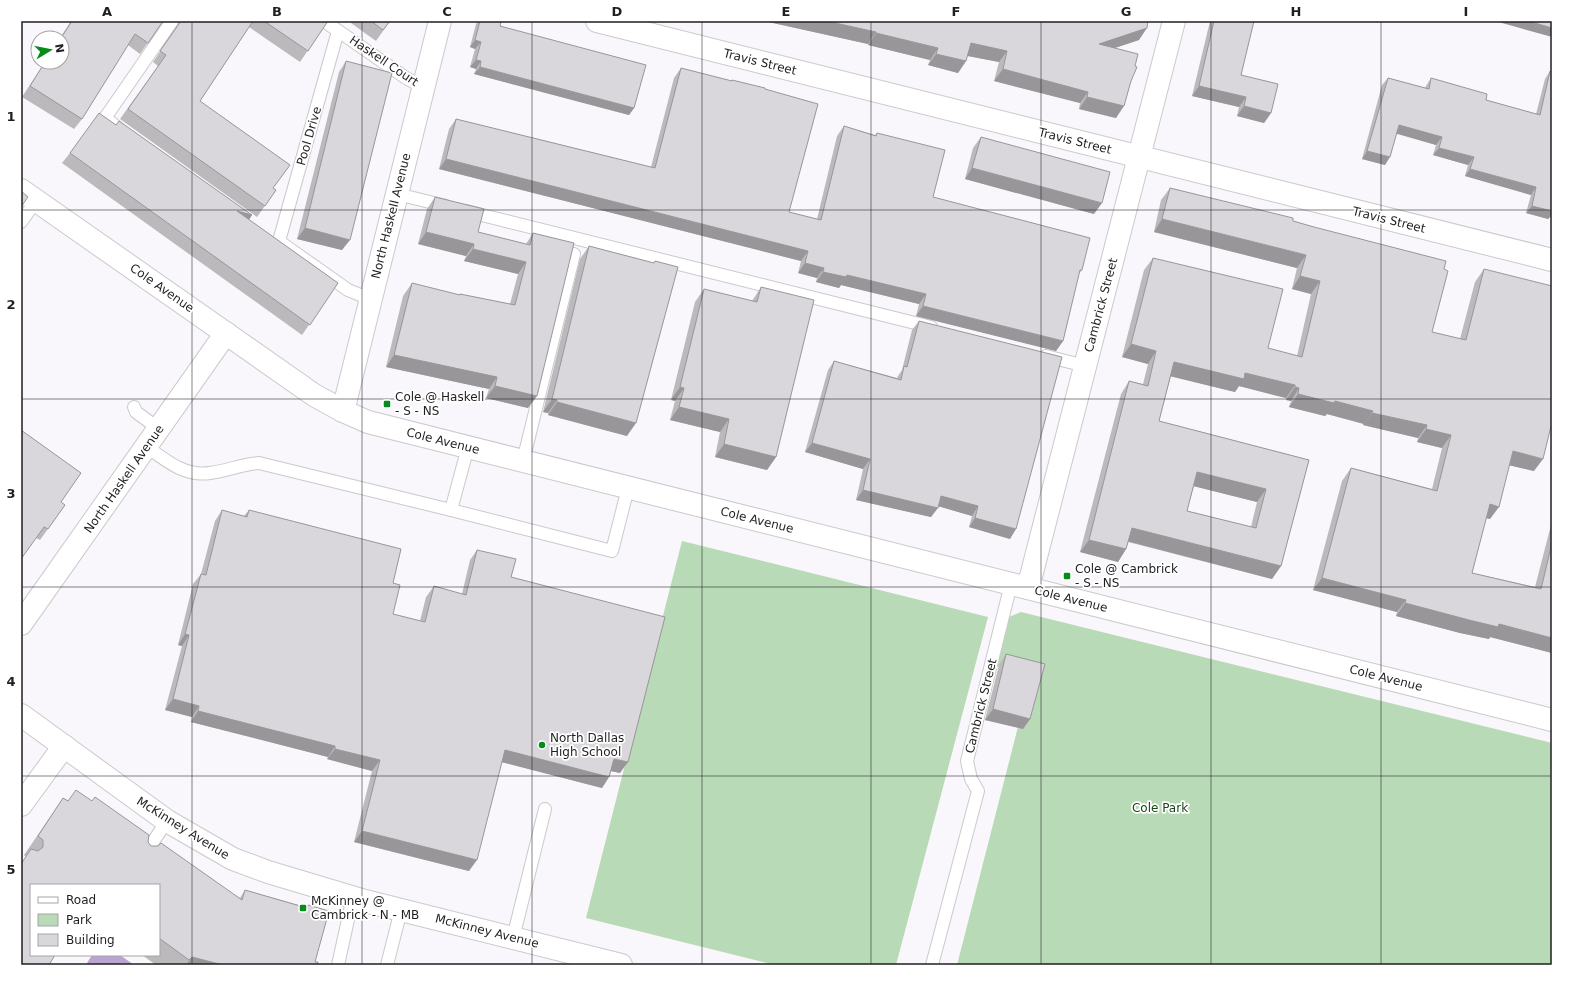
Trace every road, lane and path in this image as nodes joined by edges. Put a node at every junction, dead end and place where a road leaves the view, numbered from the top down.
1 (172, 21) edge
2 (324, 21) edge
3 (440, 21) edge
4 (597, 21) edge
5 (1174, 21) edge
6 (338, 31) junction
7 (424, 88) junction
8 (124, 132) edge
9 (1139, 157) junction
10 (397, 194) junction
11 (28, 195) edge
12 (21, 222) edge
13 (266, 232) edge
14 (279, 241) junction
15 (574, 254) edge
16 (1552, 260) edge
17 (370, 299) junction
18 (943, 330) edge
19 (226, 333) junction
20 (1035, 353) edge
21 (1085, 366) junction
22 (134, 407) dead end
23 (343, 411) junction
24 (152, 438) junction
25 (468, 447) junction
26 (523, 461) junction
27 (628, 488) junction
28 (451, 510) junction
29 (1020, 586) junction
30 (21, 624) edge
31 (21, 715) edge
32 (1552, 720) edge
33 (64, 746) junction
34 (21, 805) edge
35 (545, 809) dead end
36 (167, 821) junction
37 (141, 859) edge
38 (353, 897) junction
39 (401, 910) junction
40 (513, 938) junction
41 (599, 962) edge
42 (338, 965) edge
43 (387, 965) edge
44 (620, 965) edge
45 (932, 965) edge

1 - 8 lane
2 - 6 lane, Haskell Court
3 - 7 street, North Haskell Avenue
4 - 9 street, Travis Street
5 - 9 street, Cambrick Street
6 - 7 lane, Haskell Court
6 - 14 lane, Pool Drive
7 - 10 street, North Haskell Avenue
9 - 16 street, Travis Street
9 - 21 street, Cambrick Street
10 - 17 street, North Haskell Avenue
10 - 18 lane
11 - 12 lane
11 - 19 street, Cole Avenue
13 - 14 lane
14 - 17 lane
15 - 26 lane
17 - 23 street, North Haskell Avenue
19 - 23 street, Cole Avenue
19 - 24 street, North Haskell Avenue
20 - 21 lane
21 - 29 street, Cambrick Street
22 - 24 lane
23 - 25 street, Cole Avenue
24 - 28 lane
24 - 30 street, North Haskell Avenue
25 - 26 street, Cole Avenue
25 - 28 lane
26 - 27 street, Cole Avenue
27 - 28 lane
27 - 29 street, Cole Avenue
29 - 32 street, Cole Avenue
29 - 45 lane, Cambrick Street
31 - 33 street, McKinney Avenue
33 - 34 street
33 - 36 street, McKinney Avenue
35 - 40 lane
36 - 37 lane
36 - 38 street, McKinney Avenue
38 - 39 street, McKinney Avenue
38 - 42 lane
39 - 40 street, McKinney Avenue
39 - 43 lane
40 - 41 street, McKinney Avenue
41 - 44 street, McKinney Avenue

